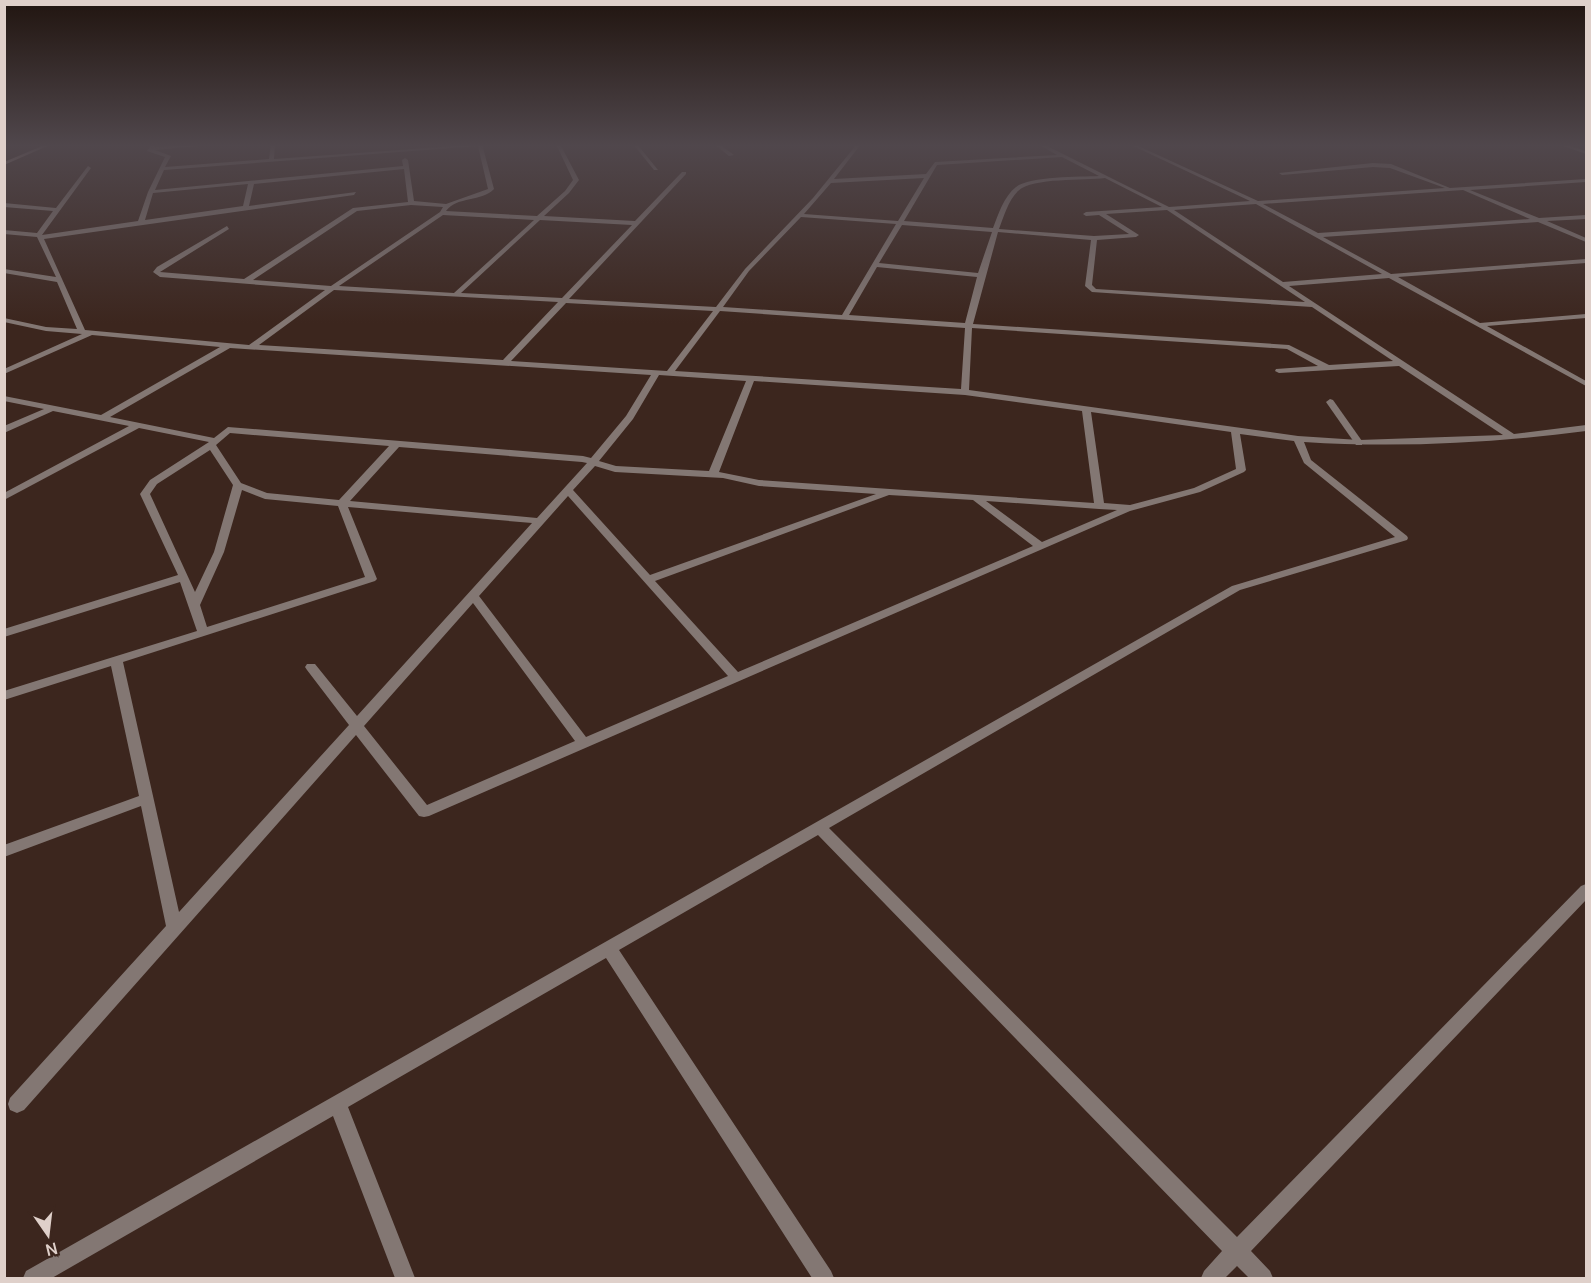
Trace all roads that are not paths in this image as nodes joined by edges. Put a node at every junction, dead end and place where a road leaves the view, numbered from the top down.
1 (62, 204) edge
2 (147, 204) edge
3 (247, 204) edge
4 (270, 204) edge
5 (401, 204) edge
6 (415, 204) edge
7 (454, 204) edge
8 (553, 204) edge
9 (654, 204) edge
10 (810, 204) edge
11 (911, 204) edge
12 (1005, 204) edge
13 (1160, 204) edge
14 (1222, 204) edge
15 (1259, 204) edge
16 (1500, 204) edge
17 (4, 205) edge
18 (246, 207) junction
19 (1166, 207) junction
20 (57, 210) junction
21 (445, 210) junction
22 (1100, 213) junction
23 (1086, 214) dead end
24 (800, 215) junction
25 (1587, 217) edge
26 (535, 219) junction
27 (1539, 220) junction
28 (141, 222) junction
29 (636, 223) junction
30 (900, 223) junction
31 (227, 228) dead end
32 (995, 231) junction
33 (4, 232) edge
34 (1135, 234) junction
35 (40, 236) junction
36 (1319, 236) junction
37 (1094, 238) junction
38 (1142, 239) dead end
39 (1587, 240) edge
40 (1587, 261) edge
41 (874, 265) junction
42 (4, 271) edge
43 (982, 275) junction
44 (1388, 276) junction
45 (60, 280) junction
46 (245, 282) junction
47 (1282, 284) junction
48 (332, 288) junction
49 (455, 295) junction
50 (563, 301) junction
51 (1313, 304) junction
52 (718, 309) junction
53 (1587, 316) edge
54 (844, 317) junction
55 (4, 320) edge
56 (17, 323) junction
57 (1478, 325) junction
58 (968, 326) junction
59 (4, 328) edge
60 (87, 332) junction
61 (229, 345) junction
62 (251, 347) junction
63 (1401, 363) junction
64 (504, 364) junction
65 (1328, 368) junction
66 (1279, 371) dead end
67 (4, 372) edge
68 (664, 372) junction
69 (751, 378) junction
70 (1587, 384) edge
71 (965, 392) junction
72 (4, 398) edge
73 (1330, 402) dead end
74 (52, 408) junction
75 (1086, 408) junction
76 (102, 418) junction
77 (138, 425) junction
78 (1587, 428) edge
79 (1235, 429) junction
80 (4, 430) edge
81 (1512, 437) junction
82 (1298, 439) junction
83 (213, 443) junction
84 (397, 443) junction
85 (1359, 443) junction
86 (593, 462) junction
87 (713, 474) junction
88 (238, 485) junction
89 (568, 490) junction
90 (888, 492) junction
91 (4, 497) edge
92 (976, 498) junction
93 (342, 503) junction
94 (1099, 506) junction
95 (1130, 508) junction
96 (540, 521) junction
97 (1041, 547) junction
98 (184, 577) junction
99 (646, 580) junction
100 (473, 596) junction
101 (194, 605) junction
102 (203, 632) junction
103 (4, 633) edge
104 (116, 660) junction
105 (311, 667) dead end
106 (736, 678) junction
107 (4, 696) edge
108 (357, 726) junction
109 (584, 743) junction
110 (146, 799) junction
111 (819, 827) junction
112 (4, 851) edge
113 (1587, 890) edge
114 (175, 929) junction
115 (609, 948) junction
116 (17, 1104) dead end
117 (338, 1104) junction
118 (1237, 1252) junction
119 (33, 1278) edge
120 (405, 1278) edge
121 (824, 1278) edge
122 (1210, 1278) edge
123 (1263, 1278) edge

1 - 20 street
2 - 28 street
3 - 18 street
4 - 18 street
5 - 46 street
6 - 21 street
7 - 21 street
8 - 26 street
9 - 29 street
10 - 24 street
11 - 30 street
12 - 32 street
13 - 19 street
14 - 19 street
15 - 36 street
16 - 27 street
17 - 20 street
18 - 28 street
19 - 22 street
19 - 47 street
20 - 35 street
21 - 26 street
21 - 48 street
22 - 23 street
22 - 34 street
24 - 30 street
24 - 52 street
25 - 27 street
26 - 29 street
26 - 49 street
27 - 36 street
27 - 39 street
28 - 35 street
29 - 50 street
30 - 32 street
30 - 41 street
31 - 46 street
32 - 37 street
32 - 43 street
33 - 35 street
34 - 37 street
34 - 38 street
35 - 45 street
36 - 44 street
37 - 51 street
40 - 44 street
41 - 43 street
41 - 54 street
42 - 45 street
43 - 58 street
44 - 47 street
44 - 57 street
45 - 60 street
46 - 48 street
47 - 51 street
48 - 49 street
48 - 62 street
49 - 50 street
50 - 52 street
50 - 64 street
51 - 63 street
52 - 54 street
52 - 68 street
53 - 57 street
54 - 58 street
55 - 56 street
56 - 59 street
56 - 60 street
57 - 70 street
58 - 65 street
58 - 71 street
60 - 61 street
60 - 67 street
61 - 62 street
61 - 76 street
62 - 64 street
63 - 65 street
63 - 81 street
64 - 68 street
65 - 66 street
68 - 69 street
68 - 86 street
69 - 71 street
69 - 87 street
71 - 75 street
72 - 74 street
73 - 85 street
74 - 76 street
74 - 80 street
75 - 79 street
75 - 94 street
76 - 77 street
77 - 83 street
77 - 91 street
78 - 81 street
79 - 82 street
79 - 95 street
81 - 85 street
82 - 85 street
82 - 111 street
83 - 84 street
83 - 88 street
83 - 98 street
84 - 86 street
84 - 93 street
86 - 87 street
86 - 89 street
87 - 90 street
88 - 93 street
88 - 101 street
89 - 96 street
89 - 99 street
90 - 92 street
90 - 99 street
92 - 94 street
92 - 97 street
93 - 96 street
93 - 102 street
94 - 95 street
95 - 97 street
96 - 100 street
97 - 106 street
98 - 101 street
98 - 103 street
99 - 106 street
100 - 108 street
100 - 109 street
101 - 102 street
102 - 104 street
104 - 107 street
104 - 110 street
105 - 108 street
106 - 109 street
108 - 109 street
108 - 114 street
110 - 112 street
110 - 114 street
111 - 115 street
111 - 118 street
113 - 118 street
114 - 116 street
115 - 117 street
115 - 121 street
117 - 119 street
117 - 120 street
118 - 122 street
118 - 123 street

